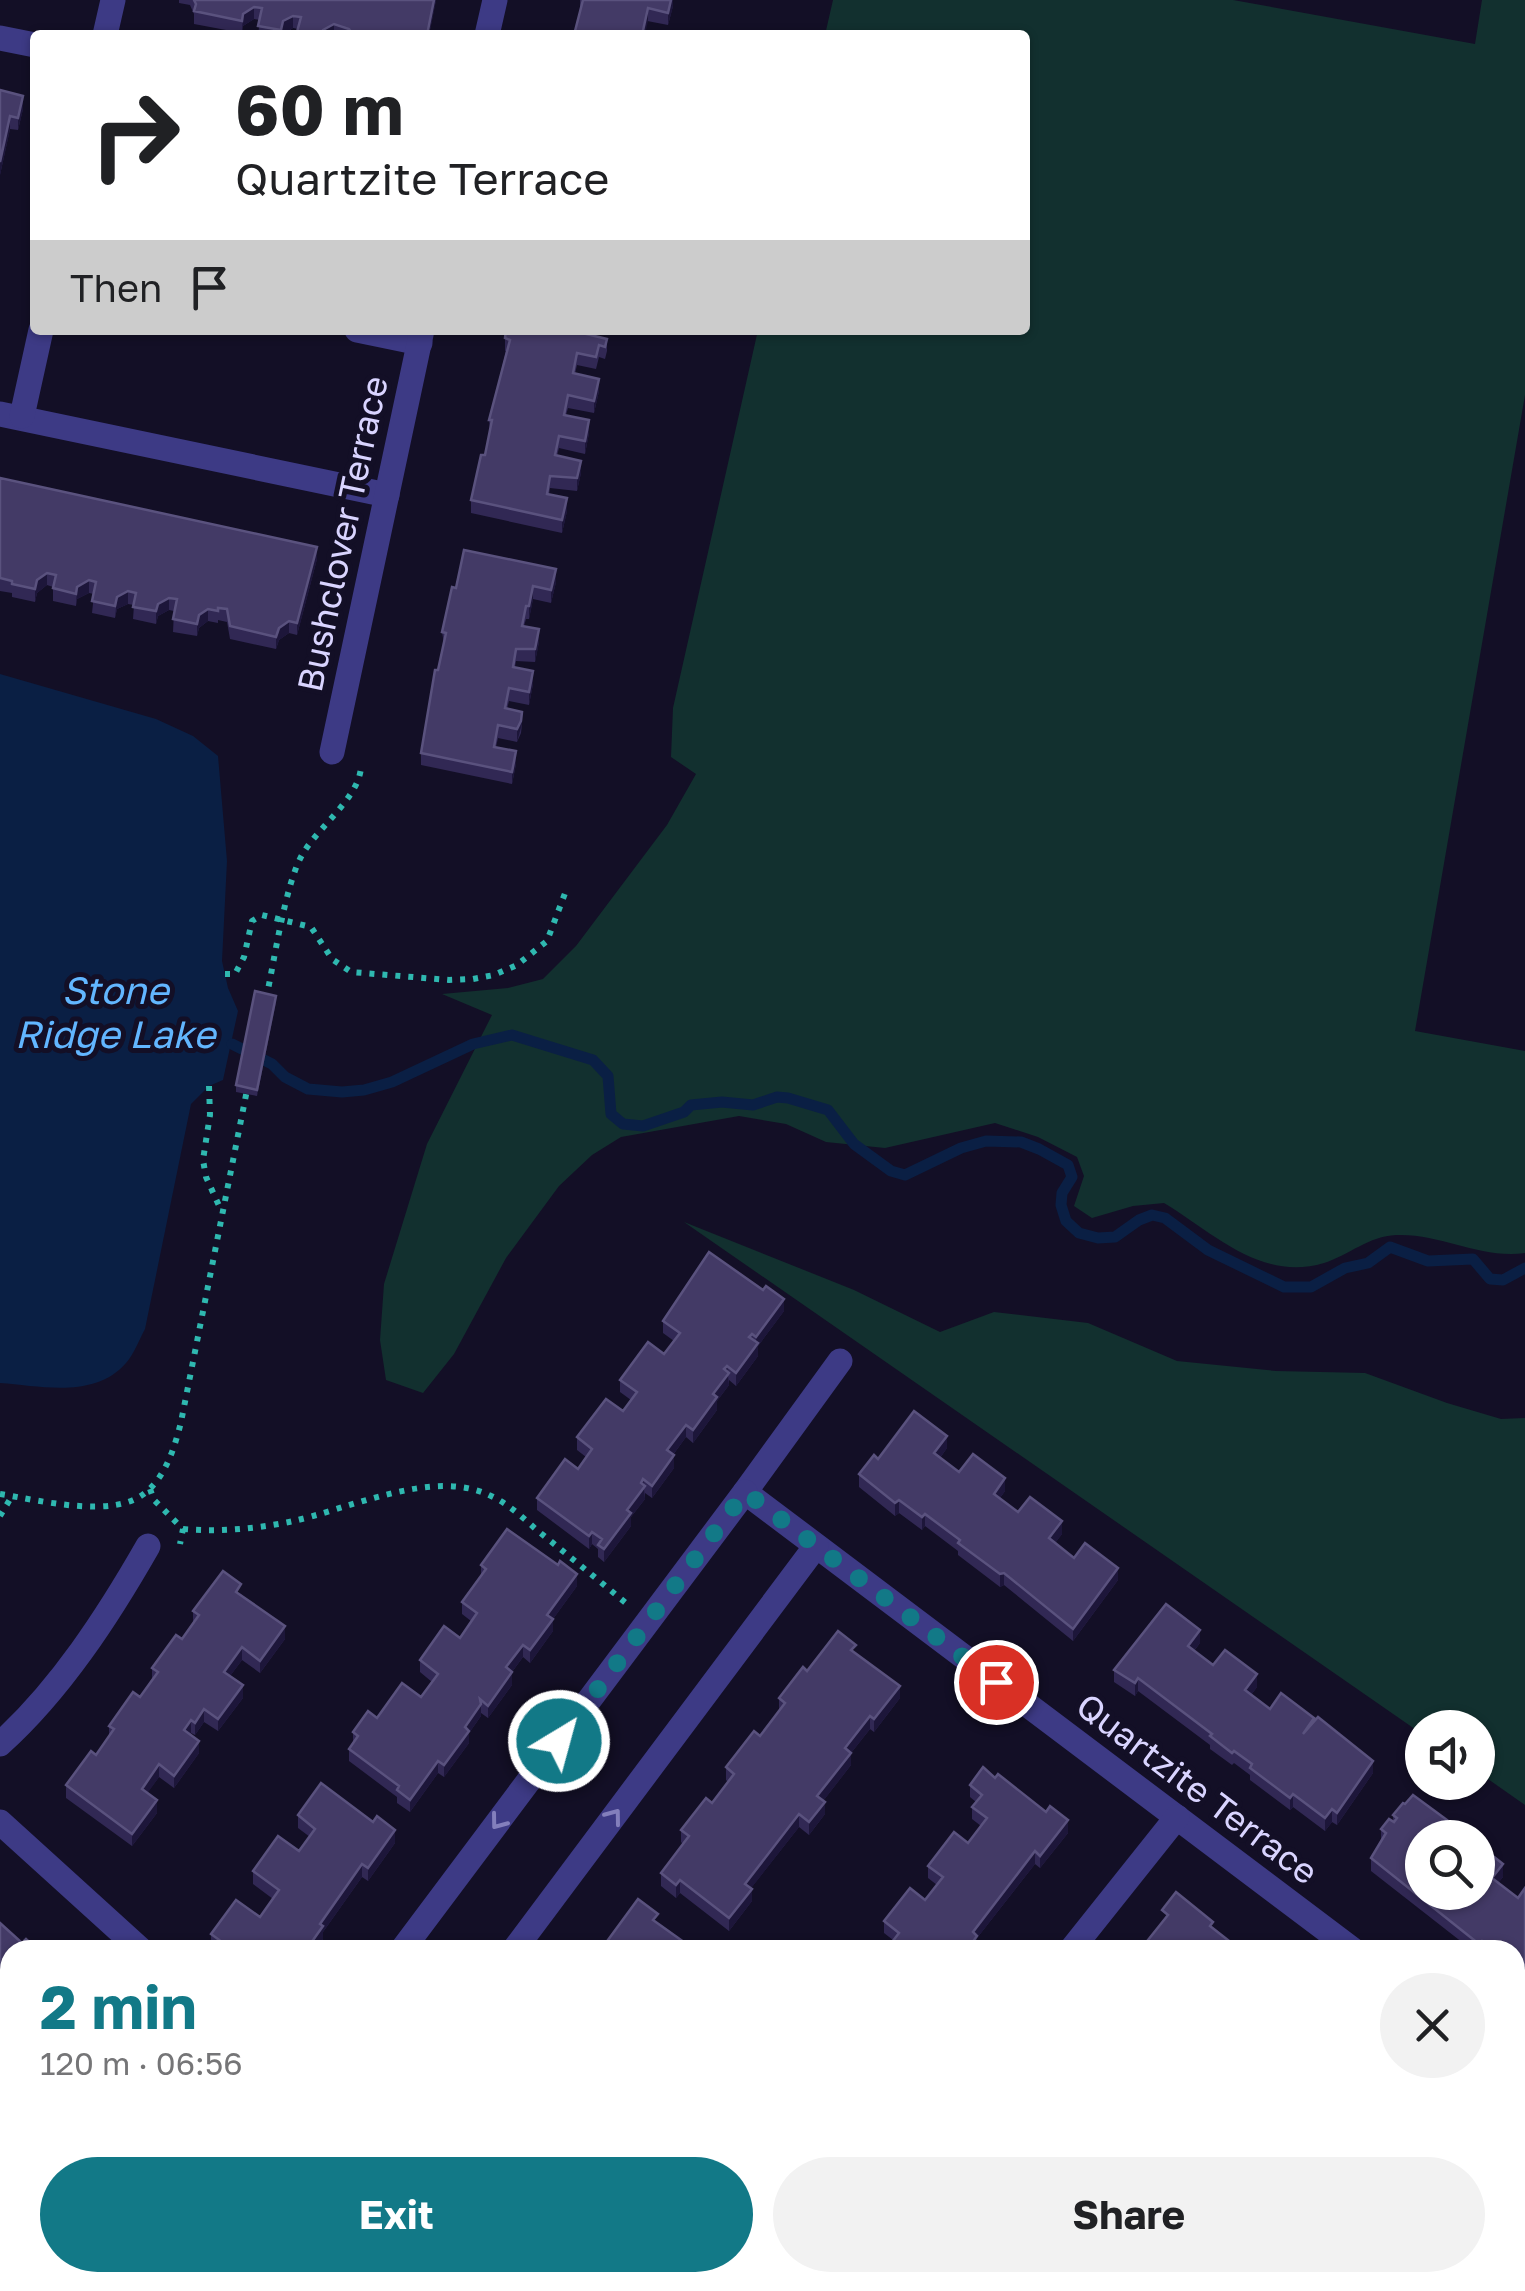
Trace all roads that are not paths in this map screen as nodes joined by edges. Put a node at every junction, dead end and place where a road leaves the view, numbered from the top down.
1 (114, 0) edge
2 (495, 0) edge
3 (106, 30) edge
4 (488, 30) edge
5 (0, 38) edge
6 (30, 45) edge
7 (40, 335) edge
8 (421, 336) edge
9 (11, 415) edge
10 (387, 495) junction
11 (332, 752) dead end
12 (840, 1361) dead end
13 (745, 1492) junction
14 (148, 1546) dead end
15 (816, 1546) junction
16 (0, 1744) edge
17 (1177, 1818) junction
18 (0, 1822) edge
19 (130, 1940) edge
20 (409, 1940) edge
21 (521, 1940) edge
22 (1080, 1940) edge
23 (1341, 1940) edge

1 - 3 street
2 - 4 street
5 - 6 street
7 - 9 street
8 - 10 street, Bushclover Terrace
9 - 10 street
10 - 11 street, Bushclover Terrace
12 - 13 street
13 - 15 street, Quartzite Terrace
13 -> 20 street
14 - 16 street
15 - 17 street, Quartzite Terrace
21 -> 15 street
17 - 22 street
17 - 23 street, Quartzite Terrace
18 - 19 street

